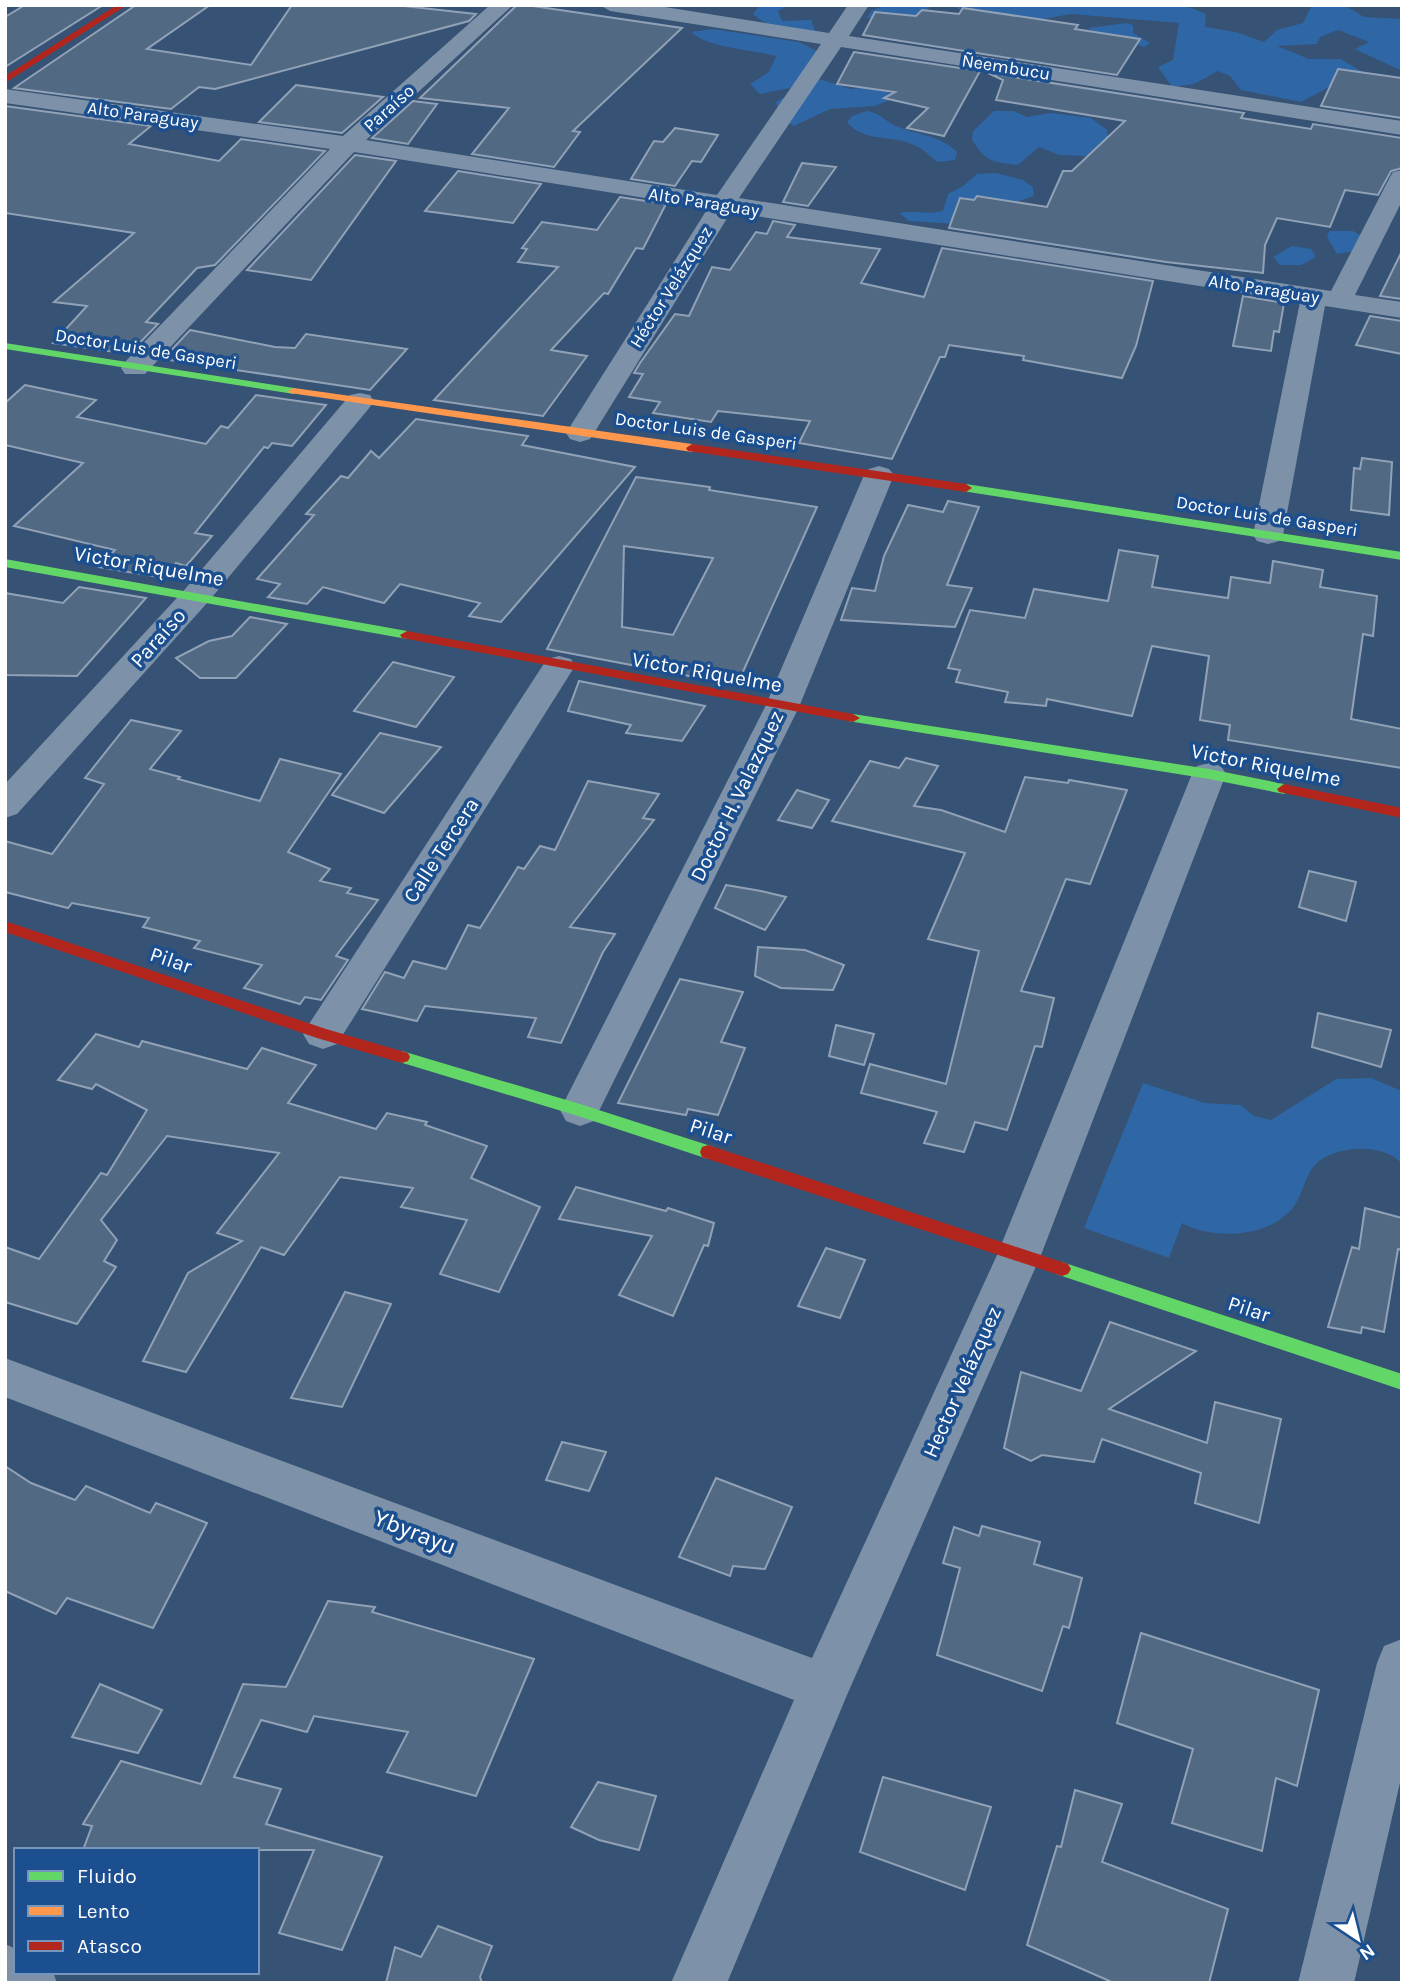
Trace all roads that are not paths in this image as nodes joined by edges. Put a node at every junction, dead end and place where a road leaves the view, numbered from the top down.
1 (123, 5) edge
2 (503, 5) edge
3 (610, 5) edge
4 (859, 5) edge
5 (834, 41) junction
6 (5, 80) edge
7 (5, 96) edge
8 (1402, 128) edge
9 (348, 144) junction
10 (1402, 177) edge
11 (722, 205) junction
12 (1326, 299) junction
13 (1402, 310) edge
14 (5, 346) edge
15 (135, 368) junction
16 (360, 401) junction
17 (580, 433) junction
18 (879, 475) junction
19 (1268, 535) junction
20 (1402, 556) edge
21 (5, 563) edge
22 (197, 595) junction
23 (559, 666) junction
24 (782, 707) junction
25 (1209, 774) junction
26 (5, 806) edge
27 (1402, 813) edge
28 (5, 926) edge
29 (323, 1034) junction
30 (580, 1110) junction
31 (1019, 1255) junction
32 (5, 1377) edge
33 (1402, 1382) edge
34 (1402, 1663) edge
35 (824, 1686) junction
36 (5, 1972) edge
37 (29, 1983) edge
38 (699, 1983) edge
39 (1326, 1983) edge

1 - 6 street
2 - 9 street, Paraíso
3 - 5 street, Ñeembucu
4 - 5 street, Héctor Velázquez
5 - 8 street, Ñeembucu
5 - 11 street, Héctor Velázquez
7 - 9 street, Alto Paraguay
9 - 11 street, Alto Paraguay
9 - 15 street, Paraíso
10 - 12 street
11 - 12 street, Alto Paraguay
11 - 17 street, Héctor Velázquez
12 - 13 street, Alto Paraguay
12 - 19 street
14 - 15 street, Doctor Luis de Gasperi
15 - 16 street, Doctor Luis de Gasperi
16 - 17 street, Doctor Luis de Gasperi
16 - 22 street, Paraíso
17 - 18 street, Doctor Luis de Gasperi
18 - 19 street, Doctor Luis de Gasperi
18 - 24 street, Doctor H. Valazquez
19 - 20 street, Doctor Luis de Gasperi
21 - 22 street, Victor Riquelme
22 - 23 street, Victor Riquelme
22 - 26 street, Paraíso
23 - 24 street, Victor Riquelme
23 - 29 street, Calle Tercera
24 - 25 street, Victor Riquelme
24 - 30 street, Doctor H. Valazquez
25 - 27 street, Victor Riquelme
25 - 31 street, Hector Velázquez
28 - 29 street, Pilar
29 - 30 street, Pilar
30 - 31 street, Pilar
31 - 33 street, Pilar
31 - 35 street, Hector Velázquez
32 - 35 street, Ybyrayu
34 - 39 street
35 - 38 street, Hector Velázquez
36 - 37 street

